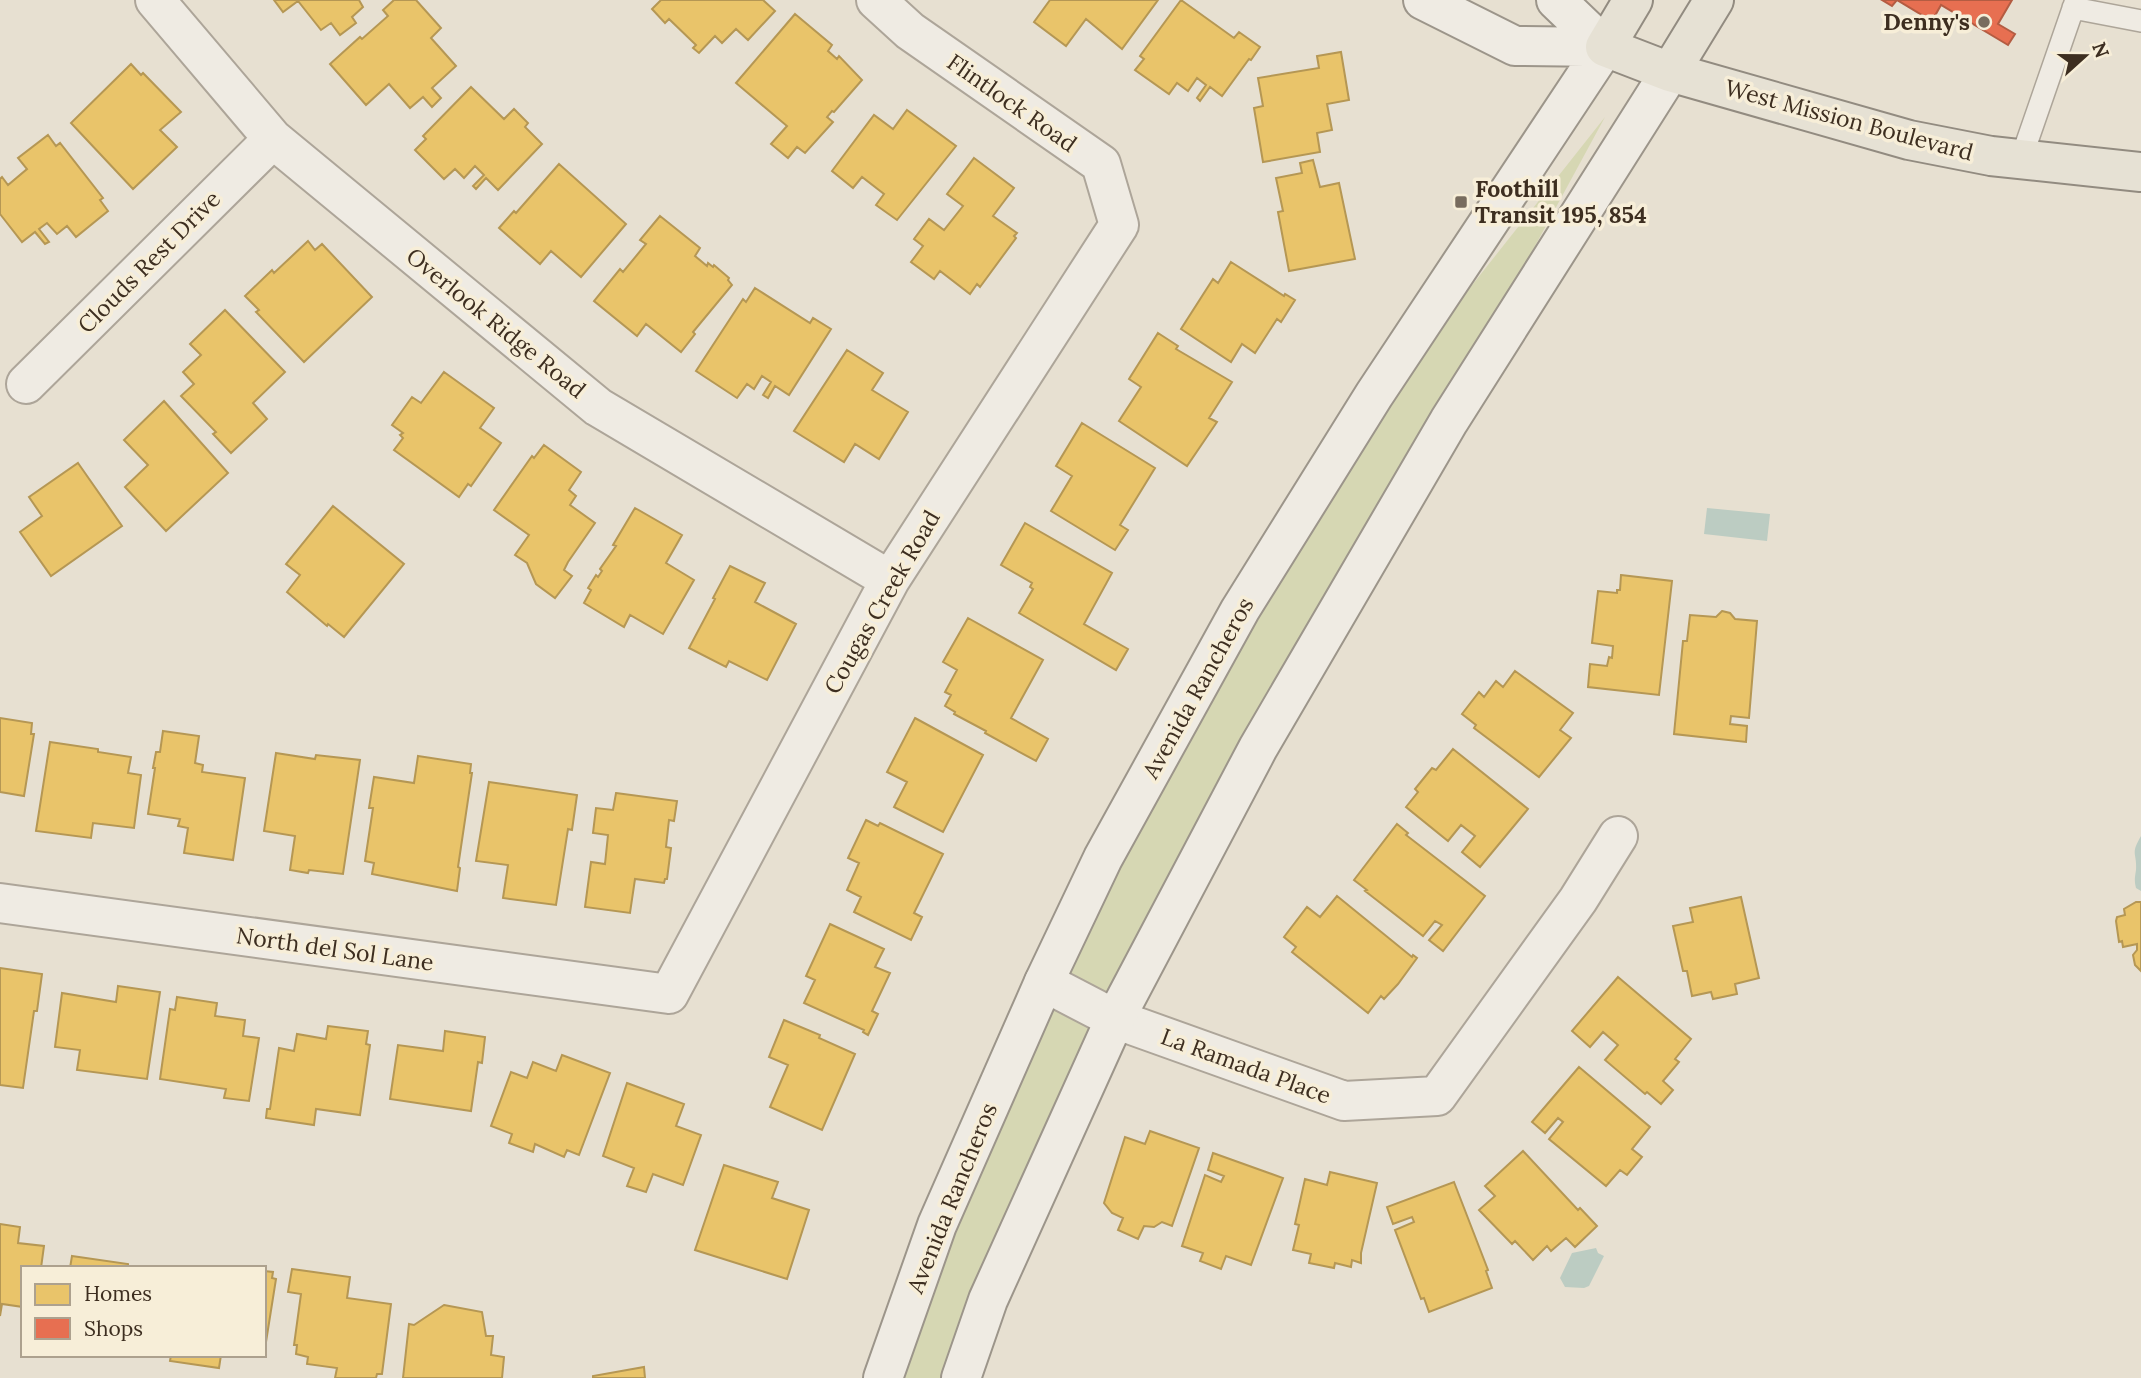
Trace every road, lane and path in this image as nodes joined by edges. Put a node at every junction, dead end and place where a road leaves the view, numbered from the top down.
1 (155, 0) edge
2 (876, 0) edge
3 (1423, 0) edge
4 (1556, 0) edge
5 (1633, 0) edge
6 (1714, 0) edge
7 (2074, 4) edge
8 (2141, 21) edge
9 (1605, 47) junction
10 (1670, 72) junction
11 (273, 139) junction
12 (2021, 159) junction
13 (2141, 172) edge
14 (1119, 225) joint
15 (26, 384) dead end
16 (890, 579) junction
17 (1618, 836) dead end
18 (0, 903) edge
19 (1044, 982) junction
20 (669, 994) joint
21 (1115, 1018) junction
22 (883, 1378) edge
23 (961, 1378) edge

1 - 11 street, Overlook Ridge Road
2 - 14 street, Flintlock Road
3 - 9 street
4 - 9 street
5 - 9 main road
6 - 10 main road
7 - 8 lane
7 - 12 lane
9 - 10 main road, West Mission Boulevard
9 - 19 street, Avenida Rancheros
10 - 12 main road, West Mission Boulevard
10 - 21 street
11 - 15 street, Clouds Rest Drive
11 - 16 street, Overlook Ridge Road
12 - 13 main road, West Mission Boulevard
14 - 16 street, Cougas Creek Road
16 - 20 street, Cougas Creek Road
17 - 21 street, La Ramada Place
18 - 20 street, North del Sol Lane
19 - 21 street, La Ramada Place
19 - 22 street, Avenida Rancheros
21 - 23 street

